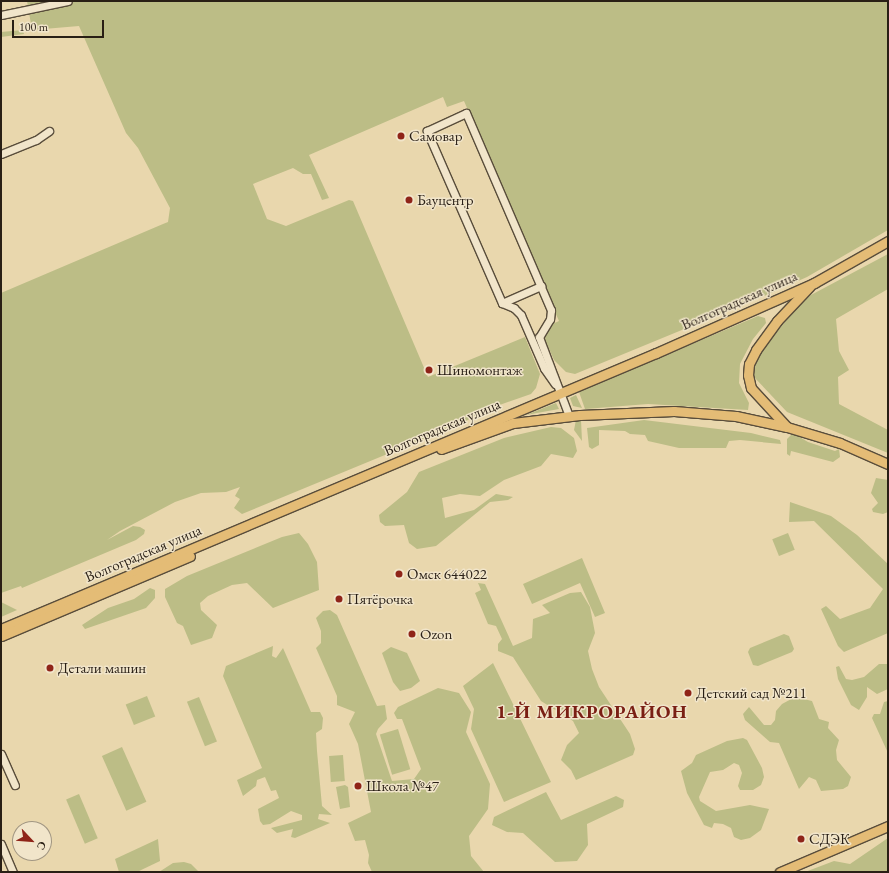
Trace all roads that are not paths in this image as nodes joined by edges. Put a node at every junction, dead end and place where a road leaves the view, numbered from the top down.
1 (68, 1) edge
2 (1, 16) edge
3 (49, 130) dead end
4 (1, 154) edge
5 (888, 241) edge
6 (814, 283) junction
7 (541, 286) junction
8 (502, 303) junction
9 (555, 384) junction
10 (560, 394) junction
11 (570, 416) junction
12 (787, 427) junction
13 (888, 464) edge
14 (1, 629) edge
15 (1, 636) edge
16 (1, 754) edge
17 (15, 785) dead end
18 (888, 826) edge
19 (1, 844) edge
20 (13, 872) edge
21 (780, 872) edge

1 - 2 street
3 - 4 street
5 - 6 main road, Волгоградская улица
6 - 10 main road, Волгоградская улица
6 - 12 main road
7 - 8 street
7 - 8 street
7 - 9 street
8 - 9 street
9 - 10 street
10 - 11 street
10 - 14 main road, Волгоградская улица
11 - 12 main road, Волгоградская улица
11 - 15 main road, Волгоградская улица
12 - 13 main road, Волгоградская улица
16 - 17 street
18 - 21 main road
19 - 20 street

